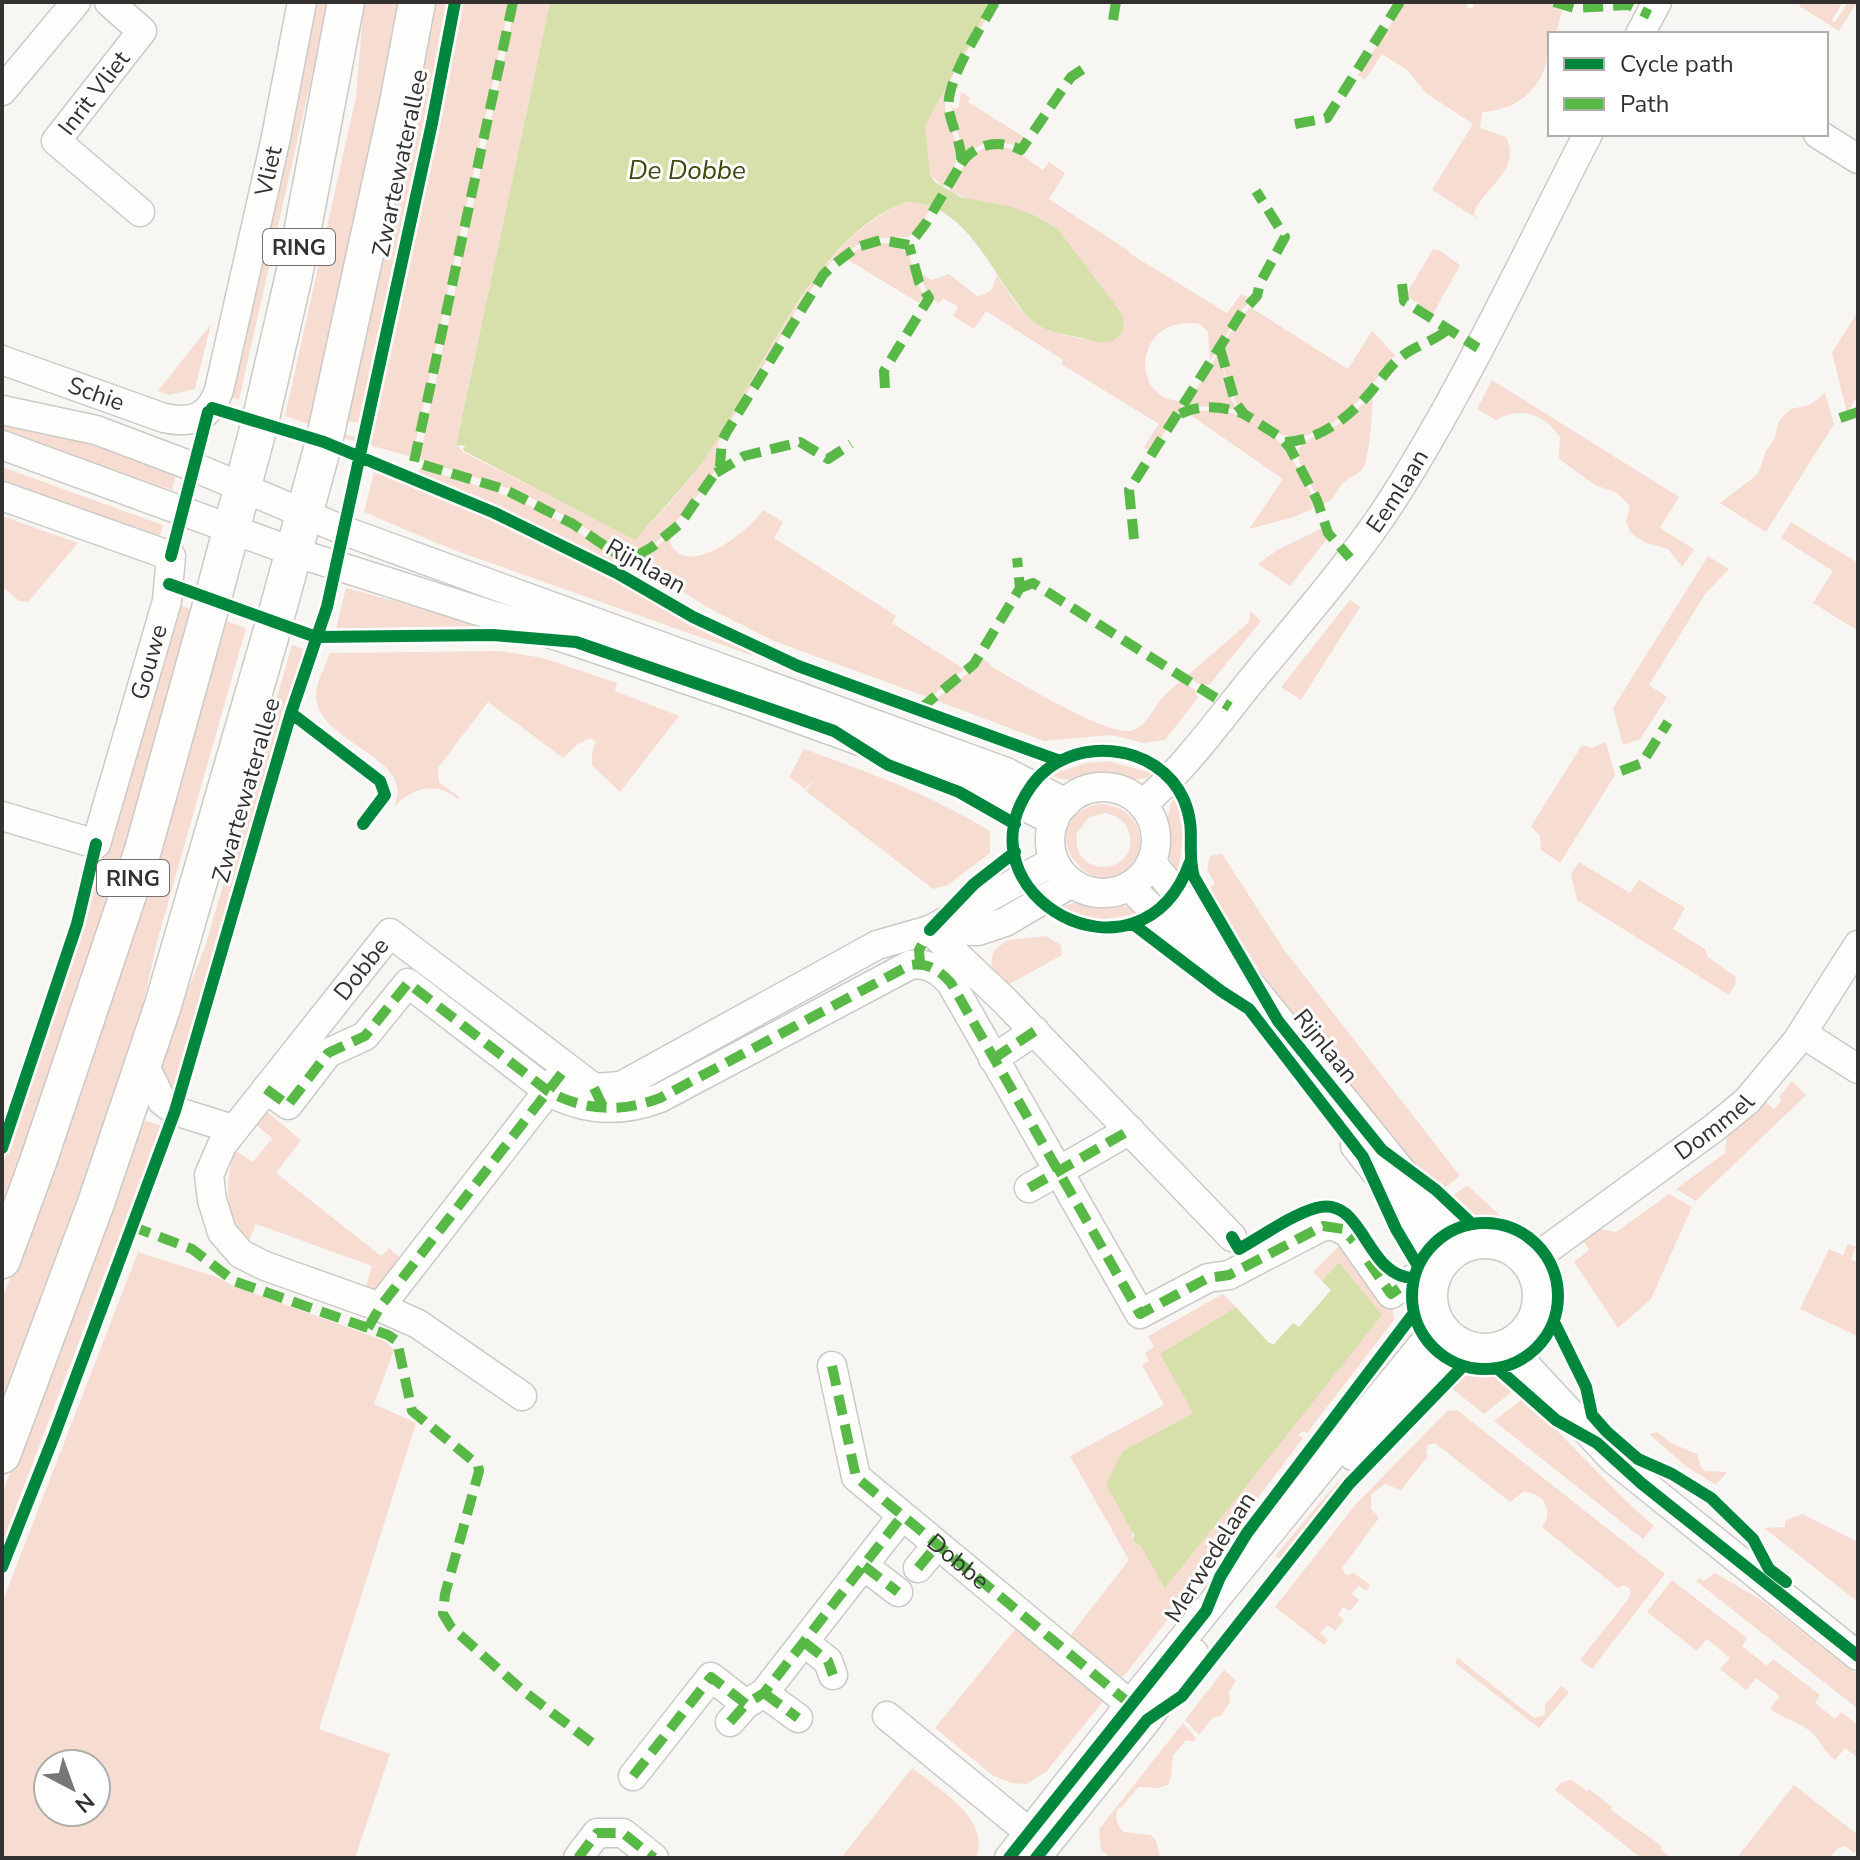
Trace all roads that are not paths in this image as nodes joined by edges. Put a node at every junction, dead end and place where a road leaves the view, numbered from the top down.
1 (76, 2) edge
2 (109, 2) edge
3 (302, 2) edge
4 (346, 2) edge
5 (417, 2) edge
6 (2, 91) edge
7 (1587, 136) edge
8 (1821, 136) edge
9 (1858, 159) edge
10 (140, 212) dead end
11 (2, 360) edge
12 (2, 410) edge
13 (190, 420) joint
14 (2, 445) edge
15 (241, 489) junction
16 (2, 496) edge
17 (305, 515) junction
18 (231, 529) junction
19 (294, 552) junction
20 (1143, 804) junction
21 (1060, 812) junction
22 (2, 816) edge
23 (1054, 861) junction
24 (1152, 863) junction
25 (1072, 883) junction
26 (1130, 887) junction
27 (930, 930) junction
28 (1858, 945) edge
29 (920, 964) junction
30 (1035, 1031) junction
31 (1803, 1034) junction
32 (993, 1059) junction
33 (144, 1064) junction
34 (566, 1068) junction
35 (1858, 1069) edge
36 (266, 1089) junction
37 (548, 1091) junction
38 (601, 1103) junction
39 (233, 1129) junction
40 (1130, 1130) junction
41 (1057, 1172) junction
42 (1029, 1188) dead end
43 (1232, 1237) dead end
44 (1454, 1256) junction
45 (2, 1260) edge
46 (1527, 1264) junction
47 (1414, 1278) dead end
48 (380, 1307) junction
49 (1449, 1332) junction
50 (1514, 1338) junction
51 (832, 1366) dead end
52 (522, 1396) dead end
53 (2, 1455) edge
54 (902, 1516) junction
55 (937, 1545) junction
56 (864, 1566) junction
57 (918, 1568) dead end
58 (898, 1592) dead end
59 (1858, 1639) edge
60 (804, 1642) junction
61 (1858, 1656) edge
62 (833, 1675) dead end
63 (747, 1706) junction
64 (1139, 1712) junction
65 (887, 1716) dead end
66 (798, 1718) dead end
67 (633, 1776) dead end
68 (1043, 1849) edge
69 (578, 1858) edge
70 (654, 1858) edge
71 (1009, 1858) edge

1 - 6 street
2 - 10 street, Inrit Vliet
3 - 13 street, Vliet
4 - 15 main road, RING
5 - 17 main road, Zwartewaterallee / RING
7 - 20 street, Eemlaan
8 - 9 street
11 - 13 street, Schie
12 - 15 street
14 - 18 street
15 - 17 street
15 - 18 main road, RING
16 - 22 street, Gouwe
17 - 19 main road, Zwartewaterallee / RING
17 - 21 street
18 - 19 street
18 - 45 main road, RING
19 - 21 street
19 - 33 main road, Zwartewaterallee / RING
20 - 21 street
20 - 24 street
21 - 23 street
23 - 25 street
23 - 27 street
24 - 26 street
24 - 44 street, Rijnlaan
25 - 26 street
25 - 27 street
26 - 44 street, Rijnlaan
27 - 29 street
27 - 30 street
27 - 38 street
28 - 31 street, Dommel
29 - 32 street
29 - 38 street
30 - 32 street
30 - 40 street
31 - 35 street
31 - 46 street, Dommel
32 - 41 street
33 - 39 street
33 - 53 main road, Zwartewaterallee / RING
34 - 36 street, Dobbe
34 - 37 street
34 - 38 street, Dobbe
36 - 37 street
36 - 39 street, Dobbe
37 - 38 street
37 - 48 street
39 - 48 street, Dobbe
40 - 41 street
40 - 43 street
41 - 42 street
41 - 47 street
44 - 46 street
44 - 49 street
46 - 50 street
48 - 52 street, Dobbe
49 - 50 street
49 - 64 street, Merwedelaan
50 - 59 street
50 - 61 street
51 - 54 street, Dobbe
54 - 55 street, Dobbe
54 - 56 street
55 - 57 street
55 - 64 street, Dobbe
56 - 58 street
56 - 60 street
60 - 62 street
60 - 63 street
63 - 66 street
63 - 67 street
64 - 68 street, Merwedelaan
65 - 68 street
68 - 71 street, Merwedelaan
69 - 70 street

